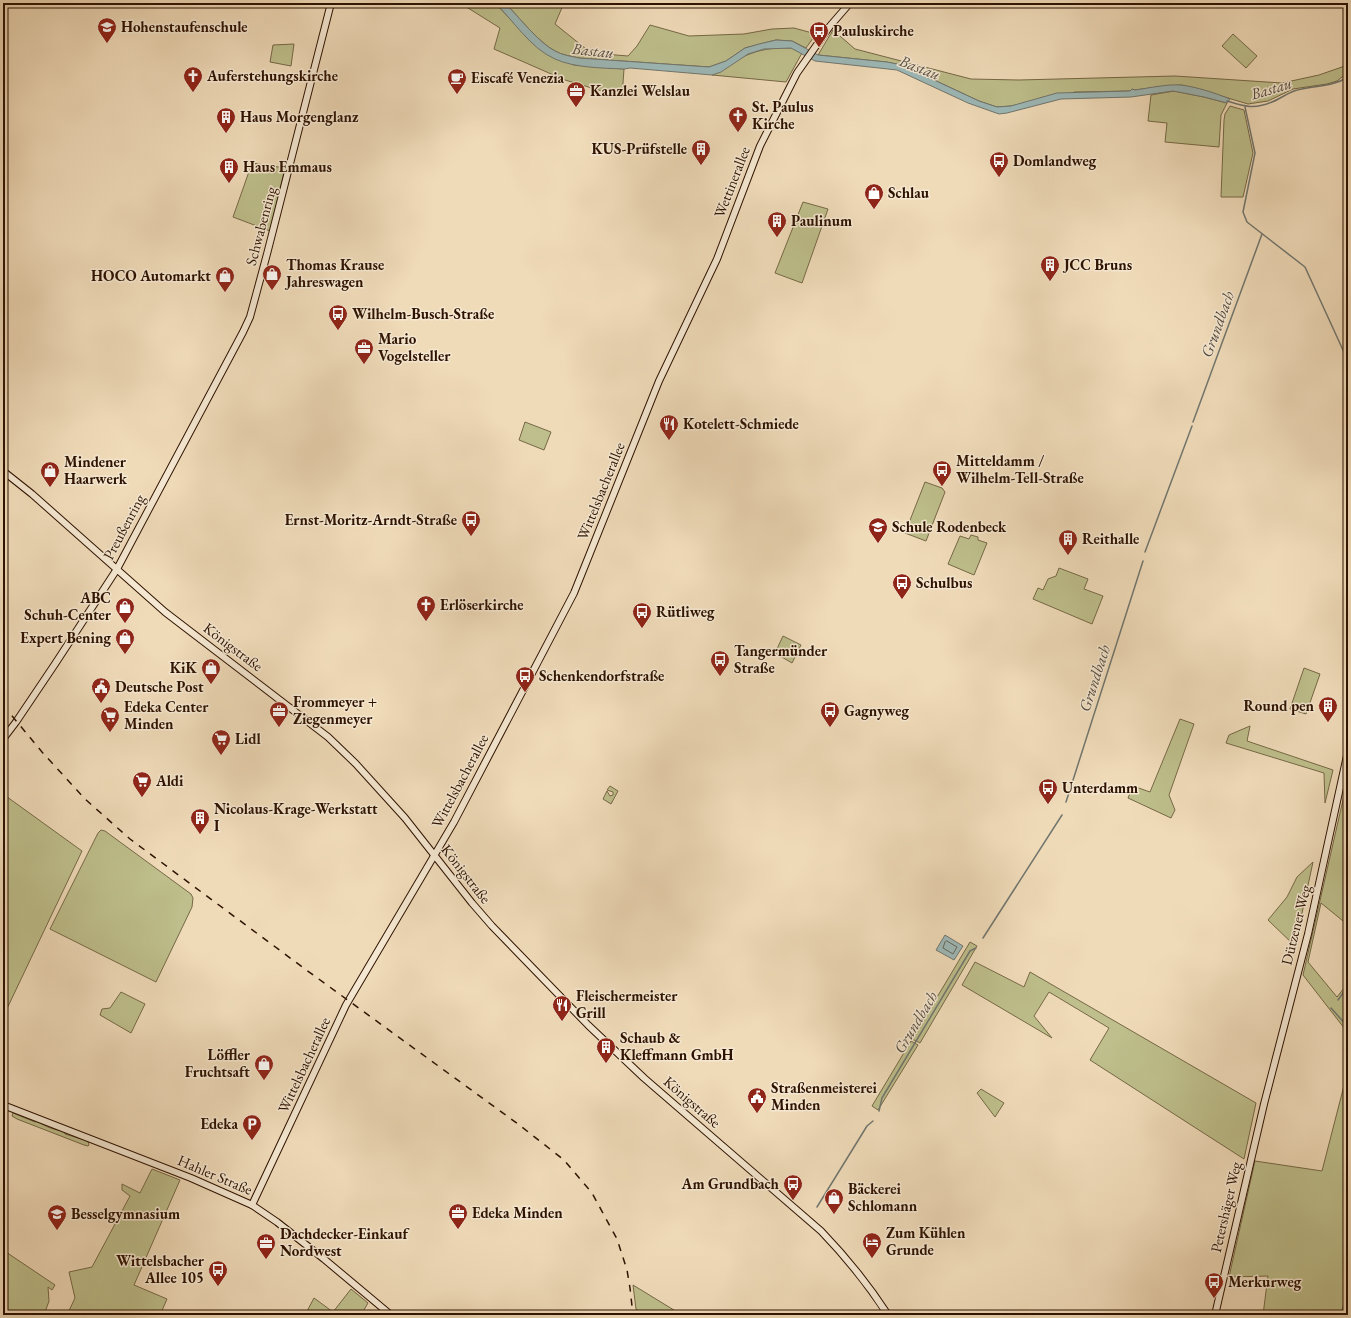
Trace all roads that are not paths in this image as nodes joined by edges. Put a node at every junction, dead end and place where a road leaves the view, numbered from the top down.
1 (331, 3) edge
2 (850, 3) edge
3 (250, 317) joint
4 (659, 381) joint
5 (3, 471) edge
6 (117, 570) junction
7 (3, 739) edge
8 (1348, 752) edge
9 (435, 855) junction
10 (1264, 1104) joint
11 (3, 1105) edge
12 (252, 1205) junction
13 (391, 1315) edge
14 (888, 1315) edge
15 (1215, 1315) edge

1 - 3 street, Schwabenring
2 - 4 street, Wettinerallee
3 - 6 street, Preußenring
4 - 9 street, Wittelsbacherallee
5 - 6 street, Königstraße
6 - 7 street, Preußenring
6 - 9 street, Königstraße
8 - 10 street, Dützener Weg
9 - 12 street, Wittelsbacherallee
9 - 14 street, Königstraße
10 - 15 street, Petershäger Weg
11 - 12 street, Hahler Straße
12 - 13 street, Hahler Straße

